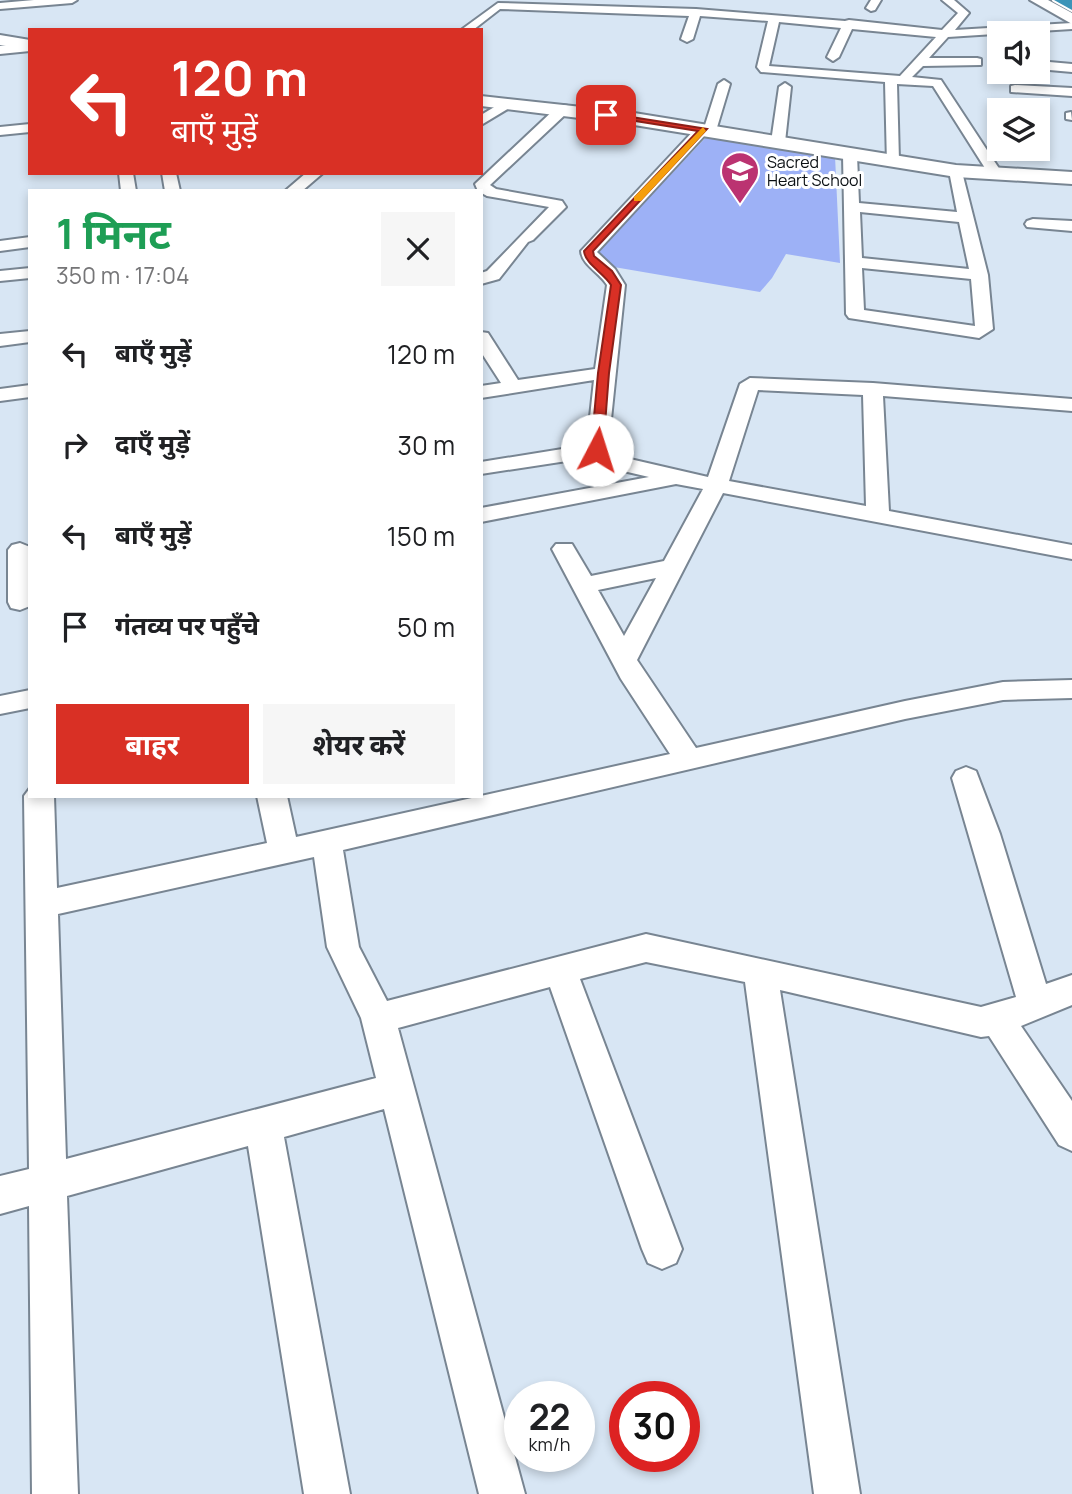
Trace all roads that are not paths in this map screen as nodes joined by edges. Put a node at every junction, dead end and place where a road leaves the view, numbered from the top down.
1 (72, 0) edge
2 (947, 0) edge
3 (1037, 0) edge
4 (1061, 0) edge
5 (33, 2) edge
6 (0, 6) edge
7 (877, 6) edge
8 (1072, 6) edge
9 (858, 7) dead end
10 (696, 12) junction
11 (34, 16) dead end
12 (775, 17) junction
13 (1072, 19) edge
14 (849, 23) junction
15 (1072, 26) edge
16 (469, 28) edge
17 (944, 34) junction
18 (687, 39) dead end
19 (0, 40) edge
20 (28, 46) edge
21 (28, 46) edge
22 (0, 50) edge
23 (833, 57) dead end
24 (919, 62) junction
25 (977, 62) dead end
26 (1050, 66) edge
27 (1072, 68) edge
28 (897, 79) junction
29 (724, 85) dead end
30 (785, 87) dead end
31 (1015, 89) dead end
32 (1072, 92) edge
33 (483, 101) edge
34 (506, 104) junction
35 (563, 109) junction
36 (483, 120) edge
37 (28, 128) edge
38 (707, 130) junction
39 (0, 131) edge
40 (778, 142) junction
41 (850, 155) junction
42 (892, 161) junction
43 (956, 171) junction
44 (995, 173) junction
45 (313, 175) edge
46 (1072, 178) edge
47 (295, 189) edge
48 (852, 207) junction
49 (966, 218) junction
50 (1032, 224) dead end
51 (1072, 226) edge
52 (28, 242) edge
53 (0, 246) edge
54 (853, 262) junction
55 (28, 273) edge
56 (979, 275) junction
57 (0, 276) edge
58 (483, 278) edge
59 (28, 336) edge
60 (0, 340) edge
61 (483, 340) edge
62 (604, 373) junction
63 (513, 387) junction
64 (873, 388) junction
65 (28, 391) edge
66 (483, 392) edge
67 (0, 395) edge
68 (1072, 405) edge
69 (597, 450) junction
70 (483, 468) edge
71 (680, 478) junction
72 (716, 486) junction
73 (483, 515) edge
74 (878, 516) junction
75 (564, 549) dead end
76 (17, 551) edge
77 (1072, 552) edge
78 (671, 567) junction
79 (584, 585) junction
80 (16, 603) edge
81 (625, 658) junction
82 (1072, 689) edge
83 (28, 699) edge
84 (0, 705) edge
85 (689, 760) junction
86 (966, 778) dead end
87 (39, 798) edge
88 (272, 798) edge
89 (477, 802) edge
90 (327, 842) junction
91 (284, 851) junction
92 (43, 904) junction
93 (560, 970) junction
94 (760, 971) junction
95 (1072, 990) edge
96 (1035, 1004) junction
97 (378, 1018) junction
98 (999, 1022) junction
99 (397, 1089) junction
100 (263, 1125) junction
101 (1072, 1133) edge
102 (50, 1181) junction
103 (0, 1195) edge
104 (662, 1250) dead end
105 (55, 1494) edge
106 (327, 1494) edge
107 (502, 1494) edge
108 (837, 1494) edge

1 - 5 street
2 - 17 street
3 - 13 street
4 - 8 highway
5 - 6 street
5 - 11 street
7 - 9 street
10 - 12 street
10 - 16 street
10 - 18 street
12 - 14 street
12 - 28 street
14 - 17 street
14 - 23 street
15 - 17 street
17 - 24 street
19 - 20 street
21 - 22 street
24 - 25 street
24 - 28 street
26 - 27 street
28 - 42 street
28 - 44 street
29 - 38 street
30 - 40 street
31 - 32 street
33 - 34 street
34 - 35 street
34 - 36 street
35 - 38 street
35 - 58 street
37 - 39 street
38 - 40 street
38 - 62 street
40 - 41 street
41 - 42 street
41 - 48 street
42 - 43 street
43 - 44 street
43 - 49 street
44 - 46 street
45 - 47 street
48 - 49 street
48 - 54 street
49 - 56 street
50 - 51 street
52 - 53 street
54 - 56 street
54 - 56 street
55 - 57 street
59 - 60 street
61 - 63 street
62 - 63 street
62 - 69 street
63 - 66 street
64 - 68 street
64 - 72 street
64 - 74 street
65 - 67 street
69 - 70 street
69 - 71 street
71 - 72 street
71 - 73 street
72 - 74 street
72 - 78 street
74 - 77 street
75 - 79 street
76 - 80 street
78 - 79 street
78 - 81 street
79 - 81 street
81 - 85 street
82 - 85 street
83 - 84 street
85 - 89 street
86 - 96 street
87 - 92 street
88 - 91 street
89 - 90 street
90 - 91 street
90 - 97 street
91 - 92 street
92 - 102 street
93 - 94 street
93 - 97 street
93 - 104 street
94 - 98 street
94 - 108 street
95 - 96 street
96 - 98 street
97 - 99 street
98 - 101 street
99 - 100 street
99 - 107 street
100 - 102 street
100 - 106 street
102 - 103 street
102 - 105 street

